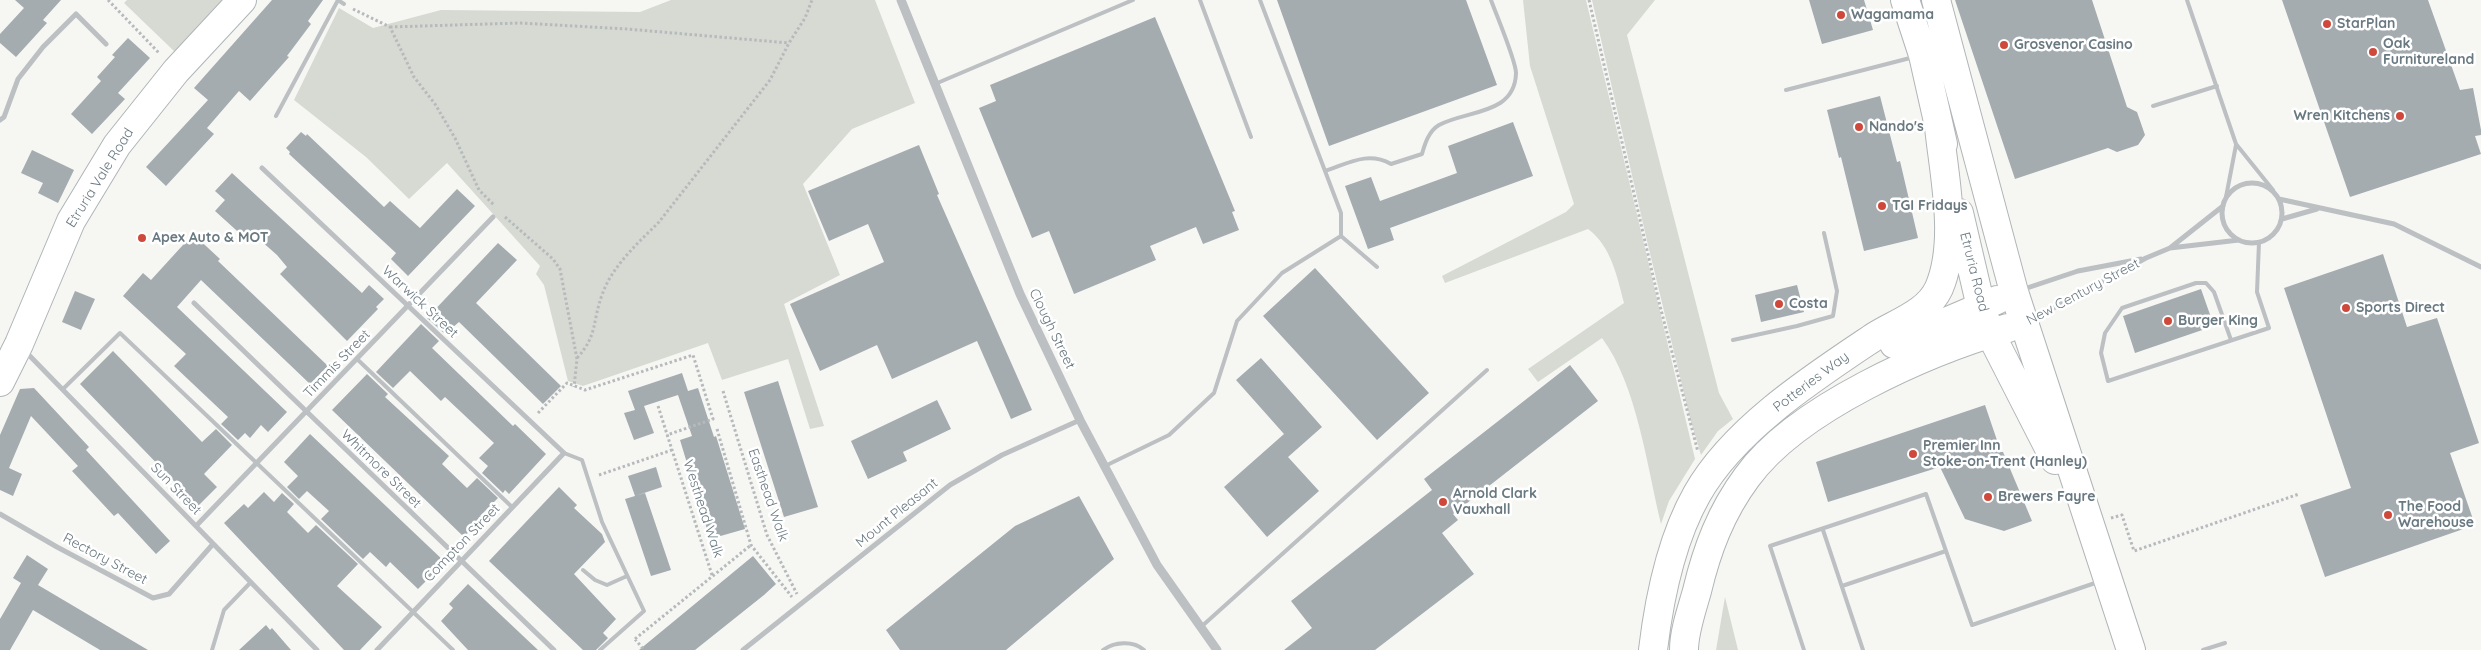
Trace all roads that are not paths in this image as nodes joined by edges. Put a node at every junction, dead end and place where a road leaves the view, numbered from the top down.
1 (242, 0) edge
2 (338, 0) edge
3 (901, 0) edge
4 (1133, 0) edge
5 (1200, 0) edge
6 (1260, 0) edge
7 (1491, 0) edge
8 (1905, 0) edge
9 (1936, 0) edge
10 (2187, 0) edge
11 (344, 4) road end
12 (106, 44) dead end
13 (1936, 51) junction
14 (935, 84) junction
15 (2217, 86) junction
16 (1786, 90) dead end
17 (2153, 106) dead end
18 (276, 116) dead end
19 (0, 120) edge
20 (1939, 126) junction
21 (1251, 137) dead end
22 (2236, 144) junction
23 (262, 168) dead end
24 (1325, 171) junction
25 (2272, 190) junction
26 (2226, 196) junction
27 (2279, 199) junction
28 (2222, 206) junction
29 (2318, 209) junction
30 (493, 218) dead end
31 (2282, 220) junction
32 (1824, 234) dead end
33 (1340, 236) junction
34 (2239, 240) junction
35 (2259, 242) junction
36 (2170, 248) junction
37 (2146, 258) junction
38 (2481, 266) edge
39 (1377, 267) dead end
40 (2014, 292) junction
41 (194, 303) dead end
42 (408, 306) junction
43 (1982, 308) junction
44 (2024, 323) junction
45 (1990, 333) junction
46 (1733, 340) dead end
47 (2231, 340) junction
48 (19, 344) junction
49 (357, 358) junction
50 (1487, 370) dead end
51 (1812, 380) junction
52 (0, 382) edge
53 (63, 389) junction
54 (306, 412) junction
55 (1080, 420) junction
56 (564, 453) junction
57 (256, 464) junction
58 (1105, 466) junction
59 (512, 507) junction
60 (0, 514) edge
61 (196, 526) junction
62 (2090, 526) junction
63 (1824, 530) junction
64 (213, 544) junction
65 (1946, 550) junction
66 (460, 560) junction
67 (583, 570) dead end
68 (628, 576) junction
69 (2107, 579) junction
70 (251, 582) junction
71 (1842, 586) junction
72 (412, 612) junction
73 (1201, 627) junction
74 (2225, 643) dead end
75 (1684, 648) edge
76 (212, 650) edge
77 (316, 650) edge
78 (377, 650) edge
79 (454, 650) edge
80 (554, 650) edge
81 (600, 650) edge
82 (743, 650) edge
83 (1103, 650) edge
84 (1144, 650) edge
85 (1218, 650) edge
86 (1653, 650) edge
87 (1804, 650) edge
88 (1863, 650) edge
89 (2131, 650) edge
90 (2204, 650) edge

1 - 48 main road, Etruria Vale Road
2 - 11 lane
2 - 18 lane
3 - 14 street, Clough Street
4 - 14 lane
5 - 21 lane
6 - 24 lane
7 - 24 lane
8 - 13 main road, Etruria Road
9 - 13 main road, Etruria Road
10 - 15 lane
12 - 19 street
13 - 16 lane
13 - 20 main road, Etruria Road
13 - 40 main road, Etruria Road
14 - 55 street, Clough Street
15 - 17 lane
15 - 22 lane
20 - 43 main road, Etruria Road
20 - 51 main road, Potteries Way
22 - 25 lane
22 - 26 lane
23 - 42 street, Warwick Street
24 - 33 lane
25 - 26 street
25 - 27 street
26 - 28 street
27 - 29 street
27 - 31 street
28 - 34 street
28 - 36 street, New Century Street
29 - 31 street
29 - 38 street
30 - 42 street, Timmis Street
31 - 35 street
32 - 46 lane
33 - 39 lane
33 - 58 lane
34 - 35 street
34 - 36 street, New Century Street
35 - 47 lane
36 - 37 street, New Century Street
37 - 40 street, New Century Street
37 - 44 street, New Century Street
40 - 43 main road
40 - 44 main road, Etruria Road
41 - 54 street, Whitmore Street
42 - 49 street, Timmis Street
42 - 56 street, Warwick Street
43 - 45 main road, Etruria Road
43 - 51 main road
44 - 45 main road, New Century Street
44 - 62 main road, Etruria Road
45 - 62 main road, Etruria Road
45 - 75 main road
47 - 47 lane
48 - 52 main road, Etruria Vale Road
48 - 53 street, Sun Street
49 - 54 street, Timmis Street
49 - 59 lane
50 - 73 lane
51 - 86 main road, Potteries Way
53 - 57 lane
53 - 61 street, Sun Street
54 - 57 street, Timmis Street
54 - 66 street, Whitmore Street
55 - 58 street, Clough Street
55 - 82 street, Mount Pleasant
56 - 59 street, Compton Street
56 - 68 lane
57 - 61 street, Timmis Street
57 - 72 lane
58 - 73 street, Clough Street
59 - 66 street, Compton Street
60 - 64 street, Rectory Street
61 - 64 street, Sun Street
62 - 69 main road, Etruria Road
63 - 65 lane
63 - 71 lane
63 - 87 lane
64 - 70 street, Sun Street
65 - 69 lane
65 - 71 lane
66 - 72 street, Compton Street
66 - 80 street, Whitmore Street
67 - 68 lane
68 - 81 lane
69 - 89 main road, Etruria Road
70 - 76 lane
70 - 77 street, Sun Street
71 - 88 lane
72 - 78 street, Compton Street
72 - 79 lane
73 - 85 street, Clough Street
74 - 90 lane
83 - 84 lane

